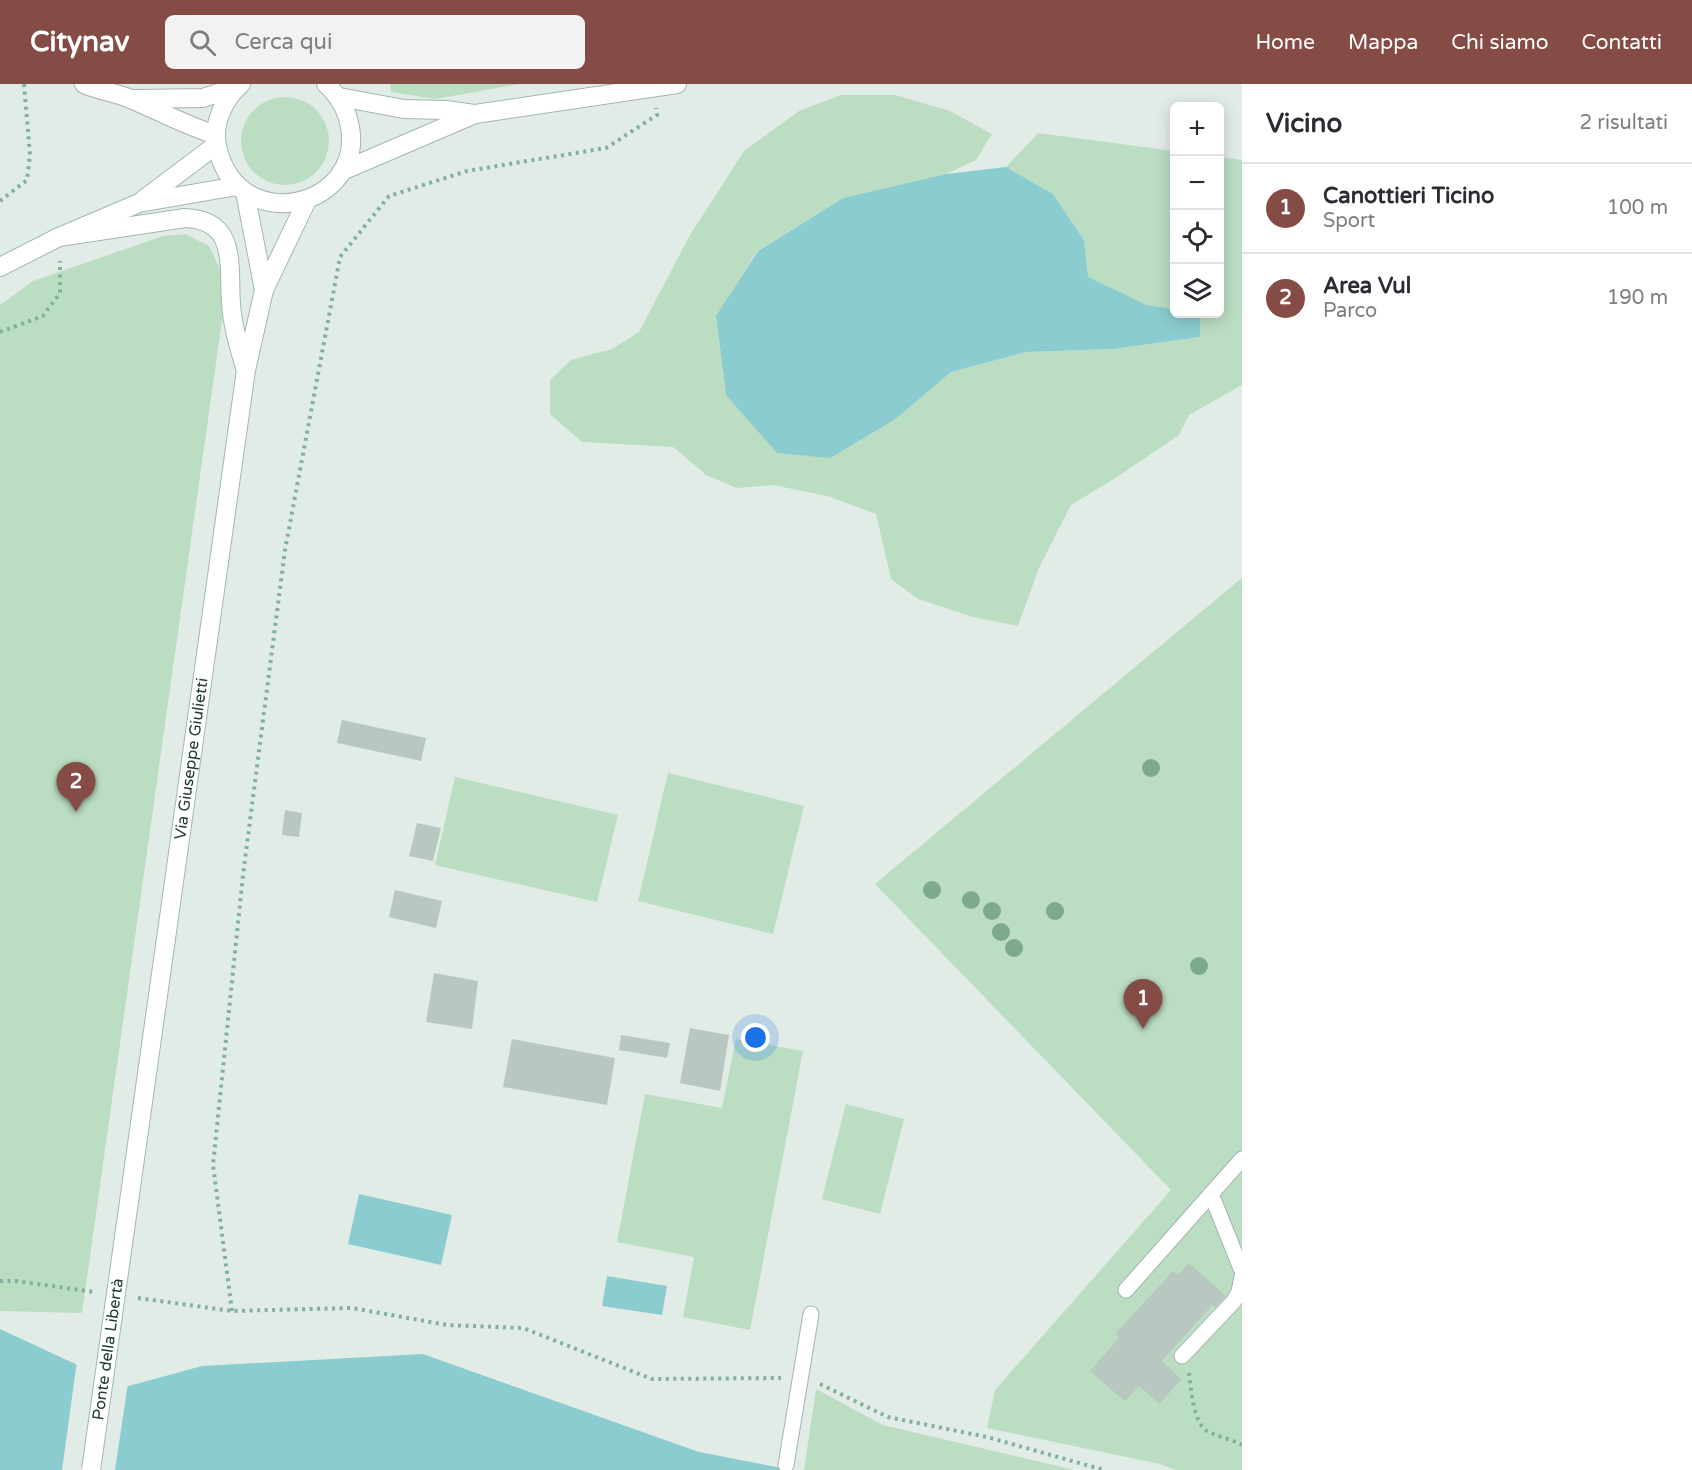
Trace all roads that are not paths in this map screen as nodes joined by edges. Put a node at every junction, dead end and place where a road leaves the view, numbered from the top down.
1 (84, 84) edge
2 (326, 84) edge
3 (676, 84) edge
4 (240, 85) edge
5 (339, 98) junction
6 (130, 99) junction
7 (475, 114) junction
8 (216, 140) junction
9 (342, 171) junction
10 (241, 189) junction
11 (307, 200) junction
12 (139, 203) junction
13 (59, 237) junction
14 (0, 267) edge
15 (264, 290) junction
16 (246, 370) junction
17 (1242, 1159) edge
18 (1211, 1194) junction
19 (125, 1230) joint
20 (1242, 1271) edge
21 (1242, 1277) edge
22 (1126, 1290) dead end
23 (811, 1314) dead end
24 (1182, 1356) road end
25 (786, 1466) dead end
26 (90, 1470) edge

1 - 6 main road
2 - 5 main road
3 - 7 main road
4 - 6 main road
4 - 8 main road
5 - 7 main road
5 - 9 main road
6 - 8 main road
7 - 9 main road
8 - 10 main road
8 - 12 main road
9 - 11 main road
10 - 11 main road
10 - 12 main road
10 - 15 main road, Via Giuseppe Giulietti
11 - 15 main road, Via Giuseppe Giulietti
12 - 13 main road
13 - 14 main road
13 - 16 main road
15 - 16 main road, Via Giuseppe Giulietti
16 - 19 main road, Via Giuseppe Giulietti
17 - 18 lane
18 - 20 lane
18 - 22 lane
19 - 26 main road, Ponte della Libertà, bridge
21 - 24 lane
23 - 25 lane

